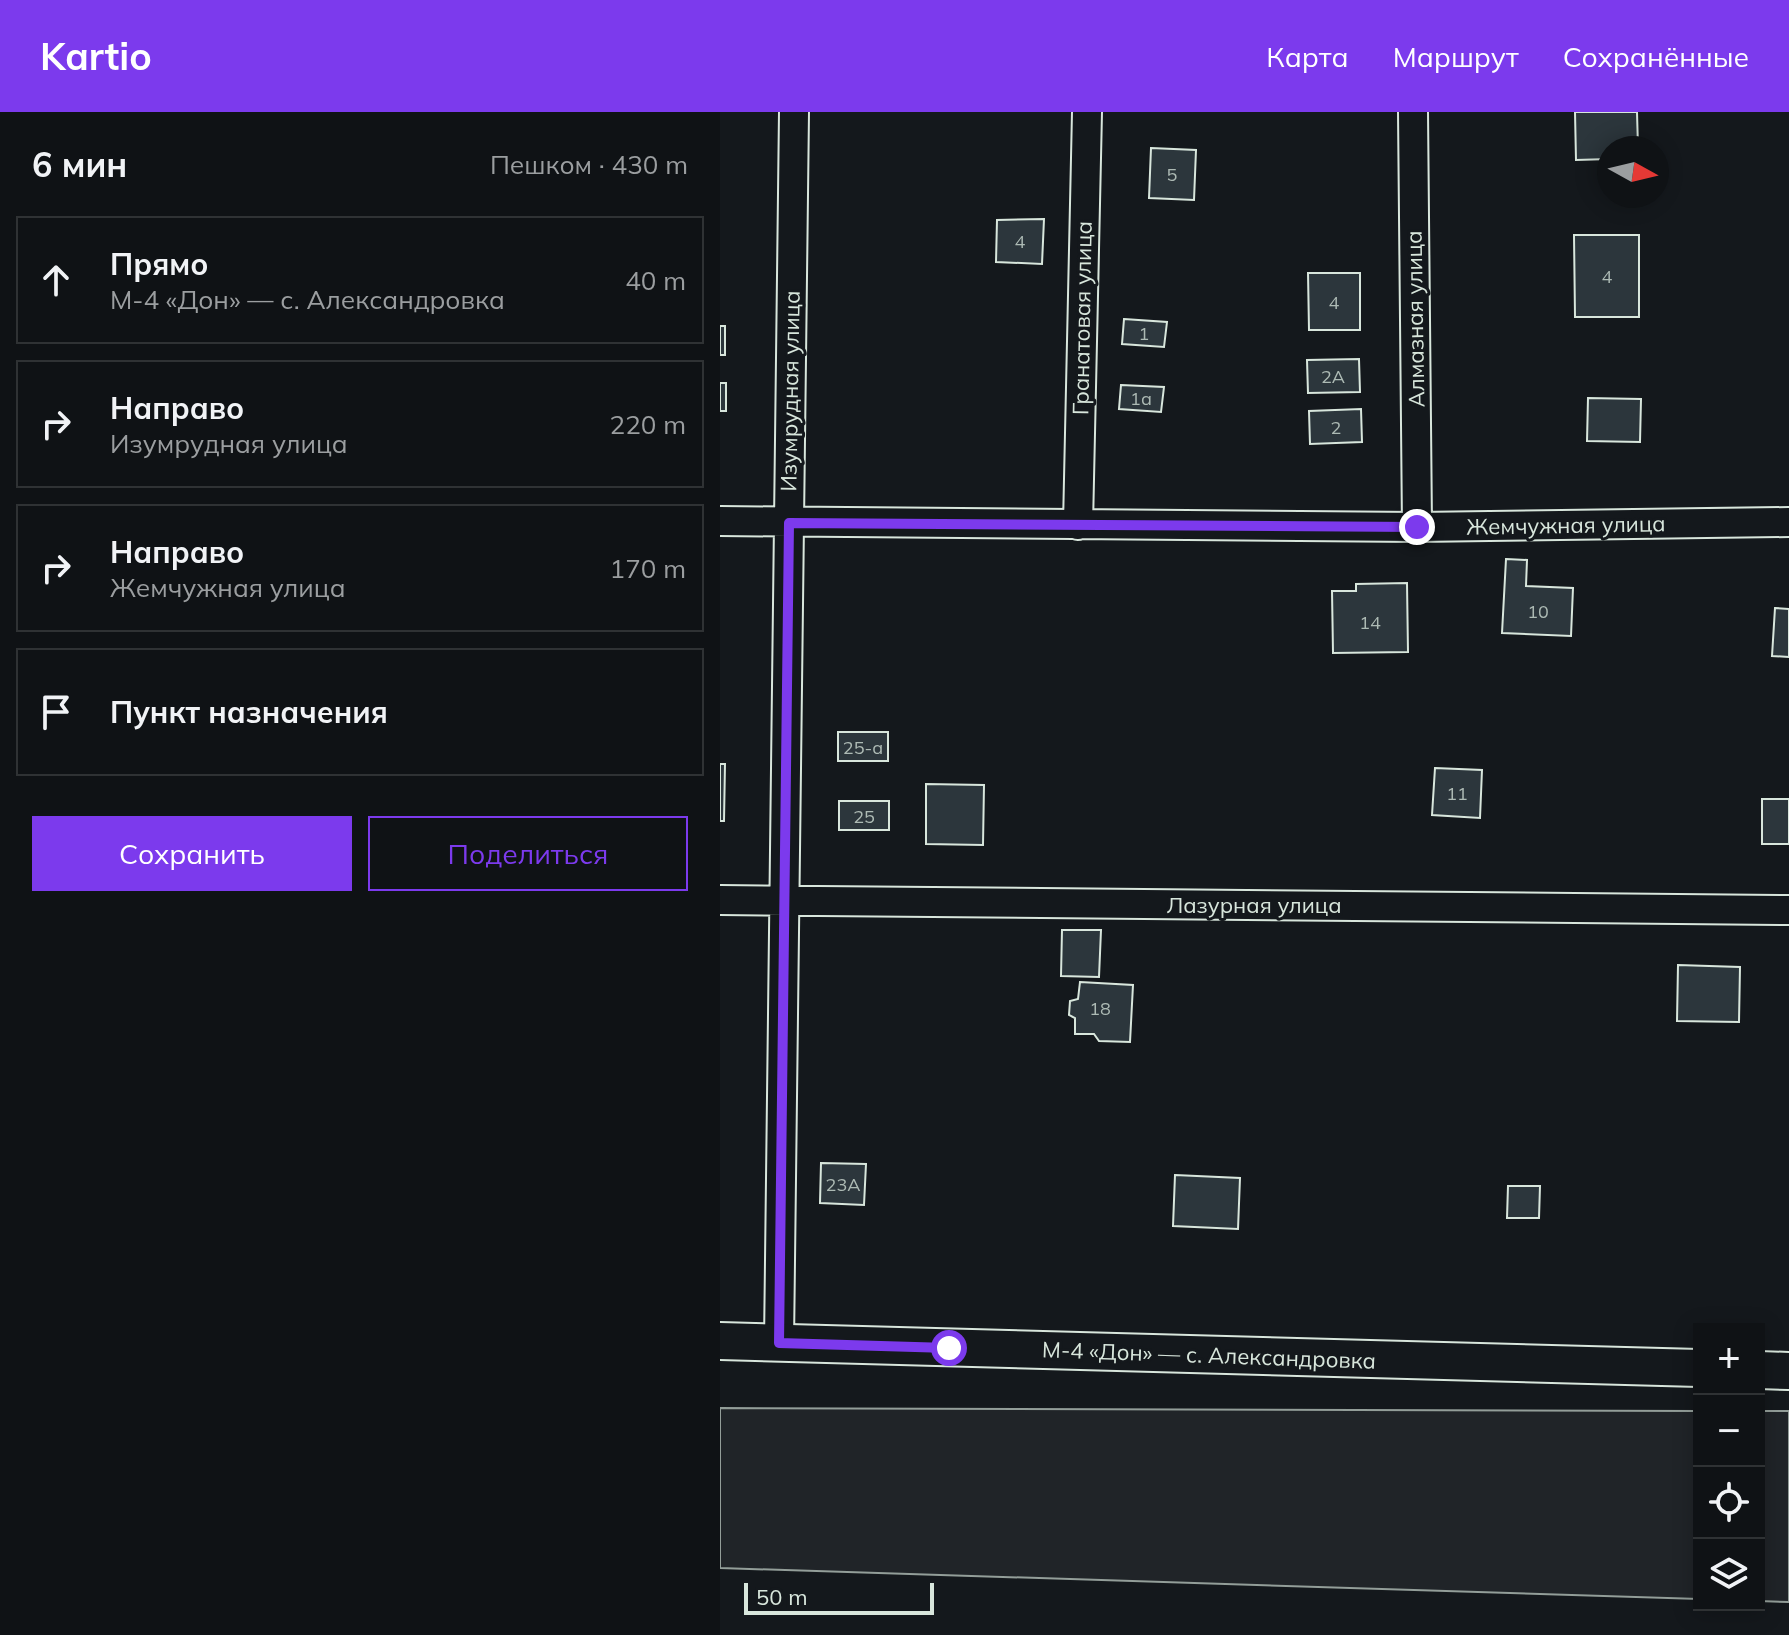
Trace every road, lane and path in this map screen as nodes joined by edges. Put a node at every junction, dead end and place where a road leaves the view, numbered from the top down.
1 (794, 112) edge
2 (1087, 112) edge
3 (1413, 112) edge
4 (720, 521) edge
5 (1789, 522) edge
6 (789, 523) junction
7 (1078, 525) junction
8 (1417, 527) junction
9 (720, 900) edge
10 (785, 902) junction
11 (1789, 910) edge
12 (720, 1341) edge
13 (779, 1343) junction
14 (1693, 1368) edge
15 (1765, 1370) edge
16 (1789, 1371) edge

1 - 6 street, Изумрудная улица
2 - 7 street, Гранатовая улица
3 - 8 street, Алмазная улица
4 - 6 street, Жемчужная улица
5 - 8 street, Жемчужная улица
6 - 7 street, Жемчужная улица
6 - 10 street, Изумрудная улица
7 - 8 street, Жемчужная улица
9 - 10 street, Лазурная улица
10 - 11 street, Лазурная улица
10 - 13 street, Изумрудная улица
12 - 13 main road, М-4 «Дон» — с. Александровка
13 - 14 main road, М-4 «Дон» — с. Александровка
15 - 16 main road

